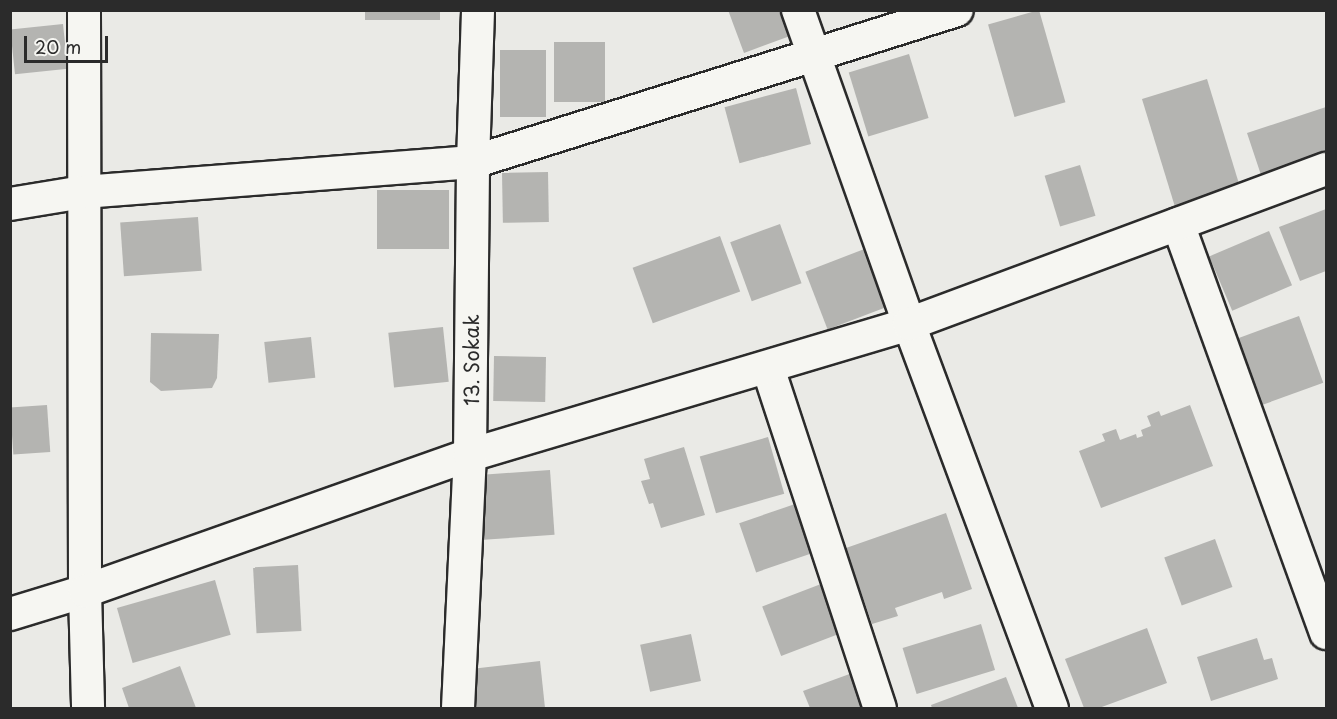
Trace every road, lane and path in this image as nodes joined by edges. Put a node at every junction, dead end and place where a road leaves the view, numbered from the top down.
1 (84, 10) edge
2 (478, 10) edge
3 (798, 10) edge
4 (957, 10) edge
5 (815, 55) junction
6 (473, 162) junction
7 (1326, 169) edge
8 (83, 192) junction
9 (10, 204) edge
10 (1178, 224) junction
11 (909, 324) junction
12 (768, 368) junction
13 (470, 455) junction
14 (85, 591) junction
15 (10, 614) edge
16 (1326, 633) edge
17 (88, 708) edge
18 (458, 708) edge
19 (880, 708) edge
20 (1052, 708) edge

1 - 8 street
2 - 6 street, 13. Sokak
3 - 5 street
4 - 5 street
5 - 6 street
5 - 11 street
6 - 8 street
6 - 13 street, 13. Sokak
7 - 10 street
8 - 9 street
8 - 14 street
10 - 11 street
10 - 16 street
11 - 12 street
11 - 20 street
12 - 13 street
12 - 19 street
13 - 14 street
13 - 18 street, 13. Sokak
14 - 15 street
14 - 17 street

